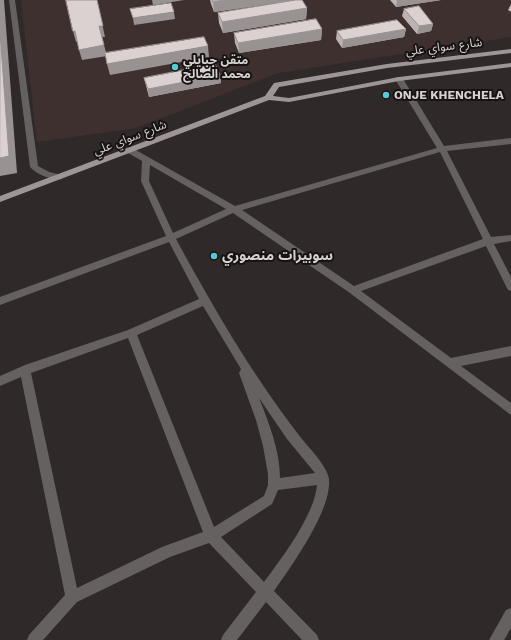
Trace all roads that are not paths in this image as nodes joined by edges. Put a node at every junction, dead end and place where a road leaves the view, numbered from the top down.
1 (12, 0) edge
2 (511, 51) edge
3 (511, 65) edge
4 (399, 79) junction
5 (268, 98) junction
6 (511, 141) edge
7 (442, 149) junction
8 (131, 151) junction
9 (146, 160) junction
10 (59, 177) junction
11 (0, 199) edge
12 (234, 209) junction
13 (171, 238) junction
14 (511, 238) edge
15 (488, 241) junction
16 (511, 287) edge
17 (353, 290) junction
18 (0, 301) edge
19 (205, 302) junction
20 (130, 333) junction
21 (511, 351) edge
22 (237, 354) junction
23 (451, 364) junction
24 (26, 370) junction
25 (0, 381) edge
26 (511, 410) edge
27 (323, 478) junction
28 (274, 485) junction
29 (211, 536) junction
30 (265, 594) junction
31 (72, 597) junction
32 (511, 615) edge
33 (34, 640) edge
34 (228, 640) edge
35 (312, 640) edge
36 (496, 640) edge

1 - 10 street
2 - 5 main road, شارع سواي علي
3 - 4 main road, شارع سواي علي
4 - 5 main road, شارع سواي علي
4 - 7 street
5 - 8 main road, شارع سواي علي
6 - 7 street
7 - 12 street
7 - 15 street
8 - 9 street
8 - 10 main road, شارع سواي علي
9 - 12 street
9 - 13 street
10 - 11 main road, شارع سواي علي
12 - 13 street
12 - 17 street
13 - 18 street
13 - 19 street
14 - 15 street
15 - 16 street
15 - 17 street
17 - 23 street
19 - 20 street
19 - 22 street
20 - 24 street
20 - 29 street
21 - 23 street
22 - 27 street
22 - 28 street
23 - 26 street
24 - 25 street
24 - 31 street
27 - 28 street
27 - 30 street
28 - 29 street
29 - 30 street
29 - 31 street
30 - 34 street
30 - 35 street
31 - 33 street
32 - 36 street

